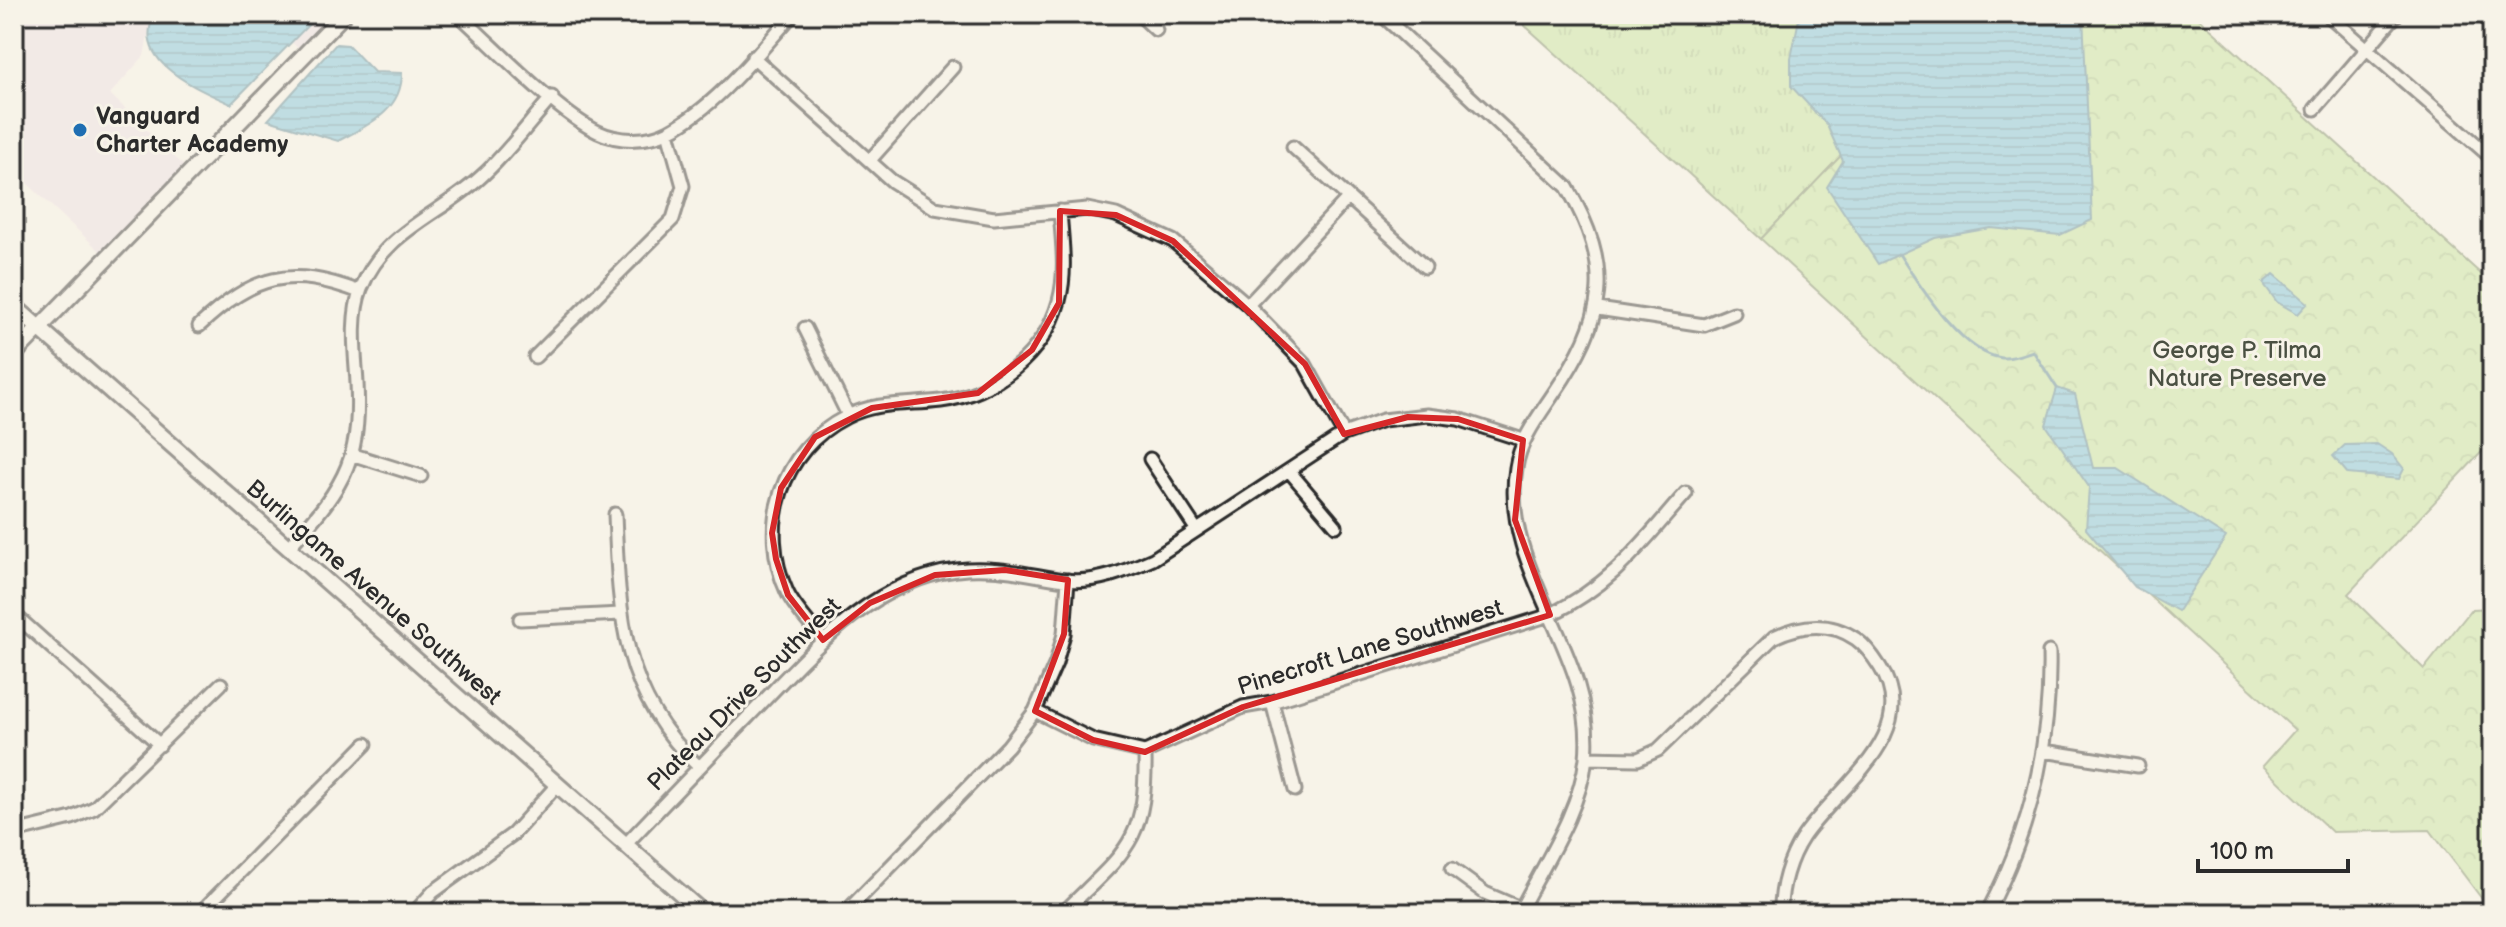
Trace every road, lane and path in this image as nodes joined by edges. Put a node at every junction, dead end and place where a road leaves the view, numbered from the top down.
1 (344, 14) edge
2 (458, 14) edge
3 (793, 14) edge
4 (1139, 14) edge
5 (1381, 14) edge
6 (2327, 14) edge
7 (2397, 14) edge
8 (1156, 30) dead end
9 (2367, 49) junction
10 (753, 57) junction
11 (953, 67) dead end
12 (552, 97) junction
13 (2315, 109) dead end
14 (668, 132) junction
15 (1293, 147) dead end
16 (2492, 158) edge
17 (870, 160) junction
18 (1348, 198) junction
19 (1060, 211) junction
20 (1425, 267) dead end
21 (360, 292) junction
22 (1248, 305) junction
23 (14, 306) edge
24 (1598, 309) junction
25 (1734, 313) dead end
26 (199, 326) dead end
27 (39, 327) junction
28 (805, 328) dead end
29 (14, 354) edge
30 (535, 357) dead end
31 (848, 415) junction
32 (1344, 434) junction
33 (1523, 440) junction
34 (354, 455) junction
35 (1150, 459) dead end
36 (1290, 472) junction
37 (421, 476) dead end
38 (1686, 493) dead end
39 (615, 514) dead end
40 (1336, 526) dead end
41 (1196, 529) junction
42 (289, 547) junction
43 (1068, 580) junction
44 (14, 614) edge
45 (621, 614) junction
46 (1550, 615) junction
47 (520, 619) dead end
48 (823, 640) junction
49 (2049, 652) dead end
50 (221, 684) dead end
51 (1272, 702) junction
52 (1035, 711) junction
53 (366, 744) dead end
54 (160, 745) junction
55 (2044, 751) junction
56 (1145, 752) junction
57 (1586, 758) junction
58 (2138, 766) dead end
59 (699, 767) junction
60 (558, 784) junction
61 (1295, 790) dead end
62 (14, 832) edge
63 (626, 844) junction
64 (1452, 869) dead end
65 (1520, 911) edge
66 (1781, 912) edge
67 (200, 913) edge
68 (414, 913) edge
69 (703, 913) edge
70 (845, 913) edge
71 (1063, 913) edge
72 (1751, 913) edge
73 (1987, 913) edge

1 - 27 street
2 - 12 street
3 - 10 street
4 - 8 street
5 - 24 street
6 - 9 street
7 - 9 street
9 - 13 street
9 - 16 street
10 - 14 street
10 - 17 street
11 - 17 street
12 - 14 street
12 - 21 street
14 - 30 street
15 - 18 street
17 - 19 street
18 - 20 street
18 - 22 street
19 - 22 street
19 - 31 street
21 - 26 street
21 - 34 street
22 - 32 street
23 - 27 street, Burlingame Avenue Southwest
24 - 25 street
24 - 33 street
27 - 29 street
27 - 42 street, Burlingame Avenue Southwest
28 - 31 street
31 - 48 street
32 - 33 street, Plateau Drive Southwest
32 - 36 street, Plateau Drive Southwest
33 - 46 street
34 - 37 street
34 - 42 street
35 - 41 street
36 - 40 street
36 - 41 street, Plateau Drive Southwest
38 - 46 street, Pinecroft Lane Southwest
39 - 45 street
41 - 43 street, Plateau Drive Southwest
42 - 60 street, Burlingame Avenue Southwest
43 - 48 street, Plateau Drive Southwest
43 - 52 street
44 - 54 street
45 - 47 street
45 - 59 street
46 - 51 street, Pinecroft Lane Southwest
46 - 57 street
48 - 59 street, Plateau Drive Southwest
49 - 55 street
50 - 54 street
51 - 56 street, Pinecroft Lane Southwest
51 - 61 street
52 - 56 street
52 - 70 street
53 - 67 street
54 - 62 street
55 - 58 street
55 - 73 street
56 - 71 street
57 - 65 street
57 - 66 street
59 - 63 street, Plateau Drive Southwest
60 - 63 street, Burlingame Avenue Southwest
60 - 68 street
63 - 69 street, Burlingame Avenue Southwest
64 - 65 street
66 - 72 street

